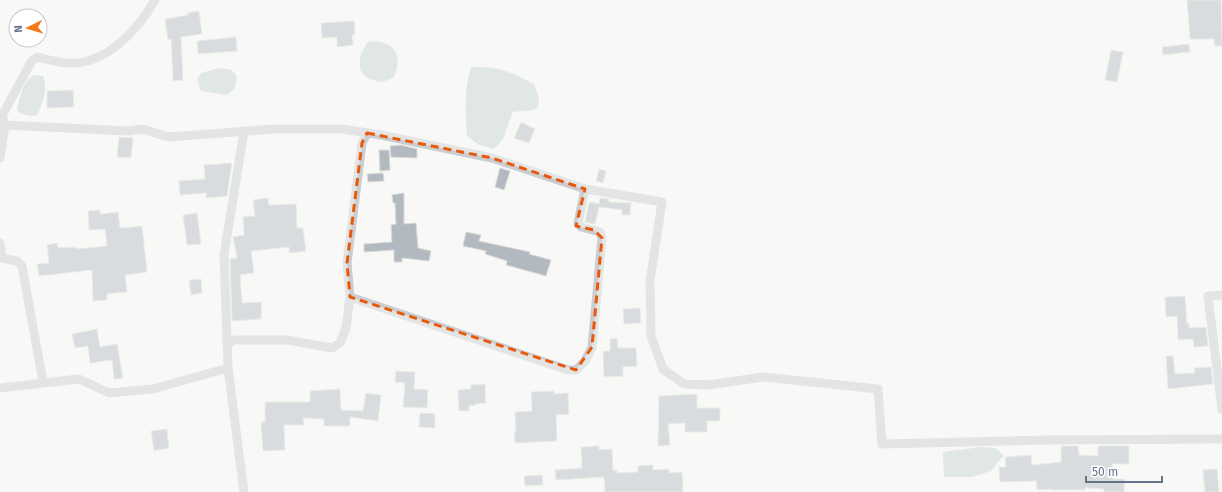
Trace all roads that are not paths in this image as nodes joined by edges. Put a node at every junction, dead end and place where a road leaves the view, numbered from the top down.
1 (155, 0) edge
2 (1, 115) edge
3 (5, 125) junction
4 (244, 131) junction
5 (367, 133) junction
6 (0, 158) edge
7 (585, 189) junction
8 (0, 242) edge
9 (1222, 295) edge
10 (350, 297) junction
11 (228, 344) junction
12 (228, 368) junction
13 (43, 382) junction
14 (0, 388) edge
15 (1222, 410) edge
16 (1222, 439) edge
17 (244, 492) edge

1 - 2 street
2 - 3 street
3 - 4 street
3 - 6 street
4 - 5 street
4 - 11 street
5 - 7 street
5 - 10 street
7 - 10 street
7 - 16 street
8 - 13 street
9 - 15 street
10 - 11 street
11 - 12 street
12 - 13 street
12 - 17 street
13 - 14 street

